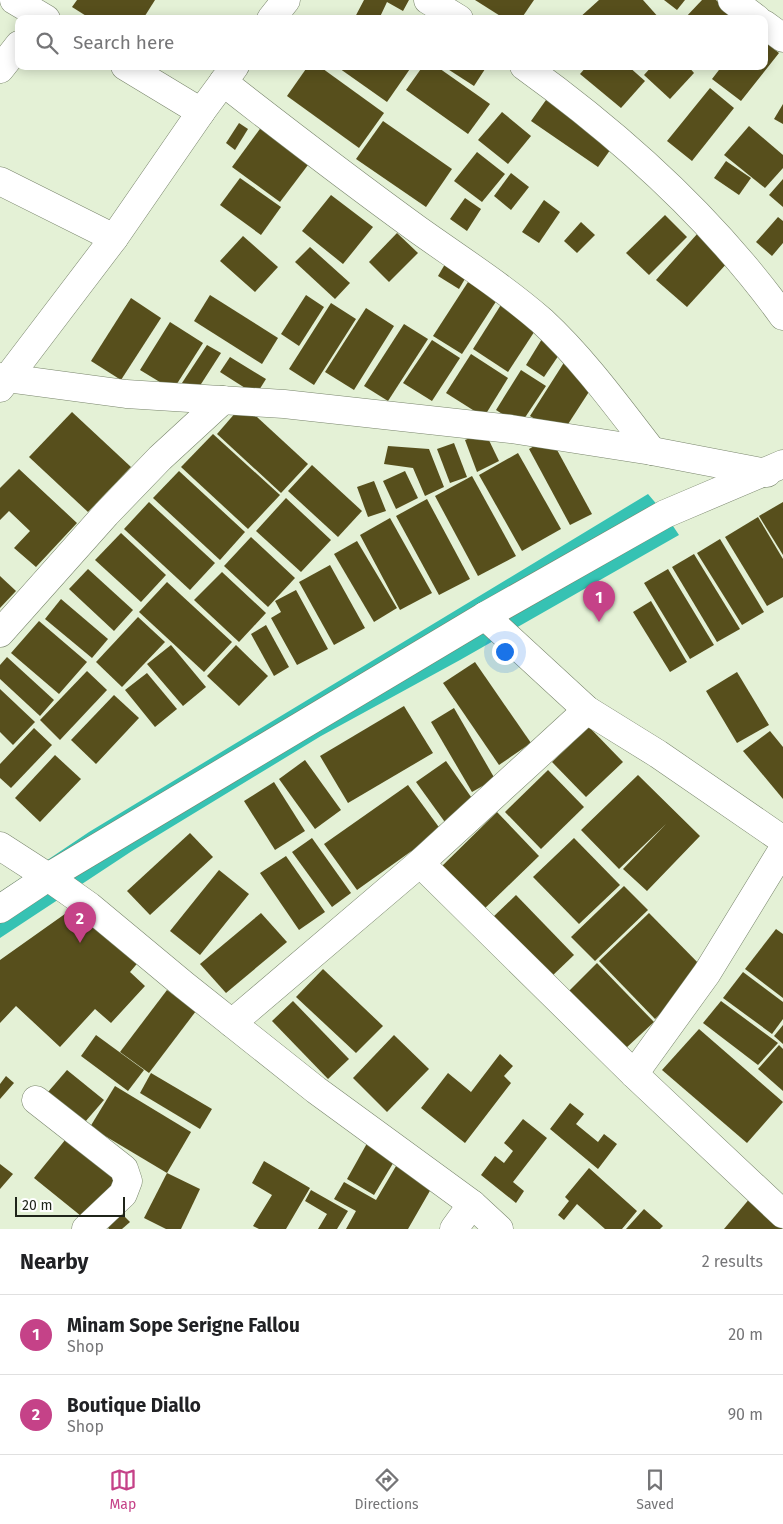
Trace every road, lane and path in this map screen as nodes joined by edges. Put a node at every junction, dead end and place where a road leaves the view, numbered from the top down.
1 (14, 0) edge
2 (286, 0) edge
3 (428, 0) edge
4 (732, 0) edge
5 (44, 13) edge
6 (274, 15) edge
7 (452, 15) edge
8 (752, 15) edge
9 (768, 27) edge
10 (783, 38) edge
11 (15, 50) edge
12 (0, 69) edge
13 (132, 70) edge
14 (529, 70) edge
15 (229, 74) edge
16 (201, 112) junction
17 (0, 181) edge
18 (114, 238) junction
19 (783, 316) edge
20 (2, 381) edge
21 (223, 400) junction
22 (652, 451) junction
23 (776, 470) edge
24 (485, 616) junction
25 (0, 633) edge
26 (587, 710) junction
27 (783, 840) edge
28 (0, 846) edge
29 (783, 850) edge
30 (420, 863) junction
31 (48, 877) junction
32 (0, 909) edge
33 (232, 1022) junction
34 (634, 1074) junction
35 (36, 1100) dead end
36 (472, 1204) junction
37 (783, 1214) edge
38 (86, 1229) edge
39 (454, 1229) edge
40 (500, 1229) edge

1 - 5 street
2 - 6 street
3 - 7 street
4 - 8 street
9 - 10 street
11 - 12 street
13 - 16 street
14 - 19 street
15 - 16 street
15 - 22 street
16 - 18 street
17 - 18 street
18 - 20 street
20 - 21 street
21 - 22 street
21 - 25 street
22 - 23 street
23 - 24 street
24 - 26 street
24 - 31 street
26 - 27 street
26 - 30 street
28 - 31 street
29 - 34 street
30 - 33 street
30 - 34 street
31 - 32 street
31 - 33 street
33 - 36 street
34 - 37 street
35 - 38 street
36 - 39 street
36 - 40 street

